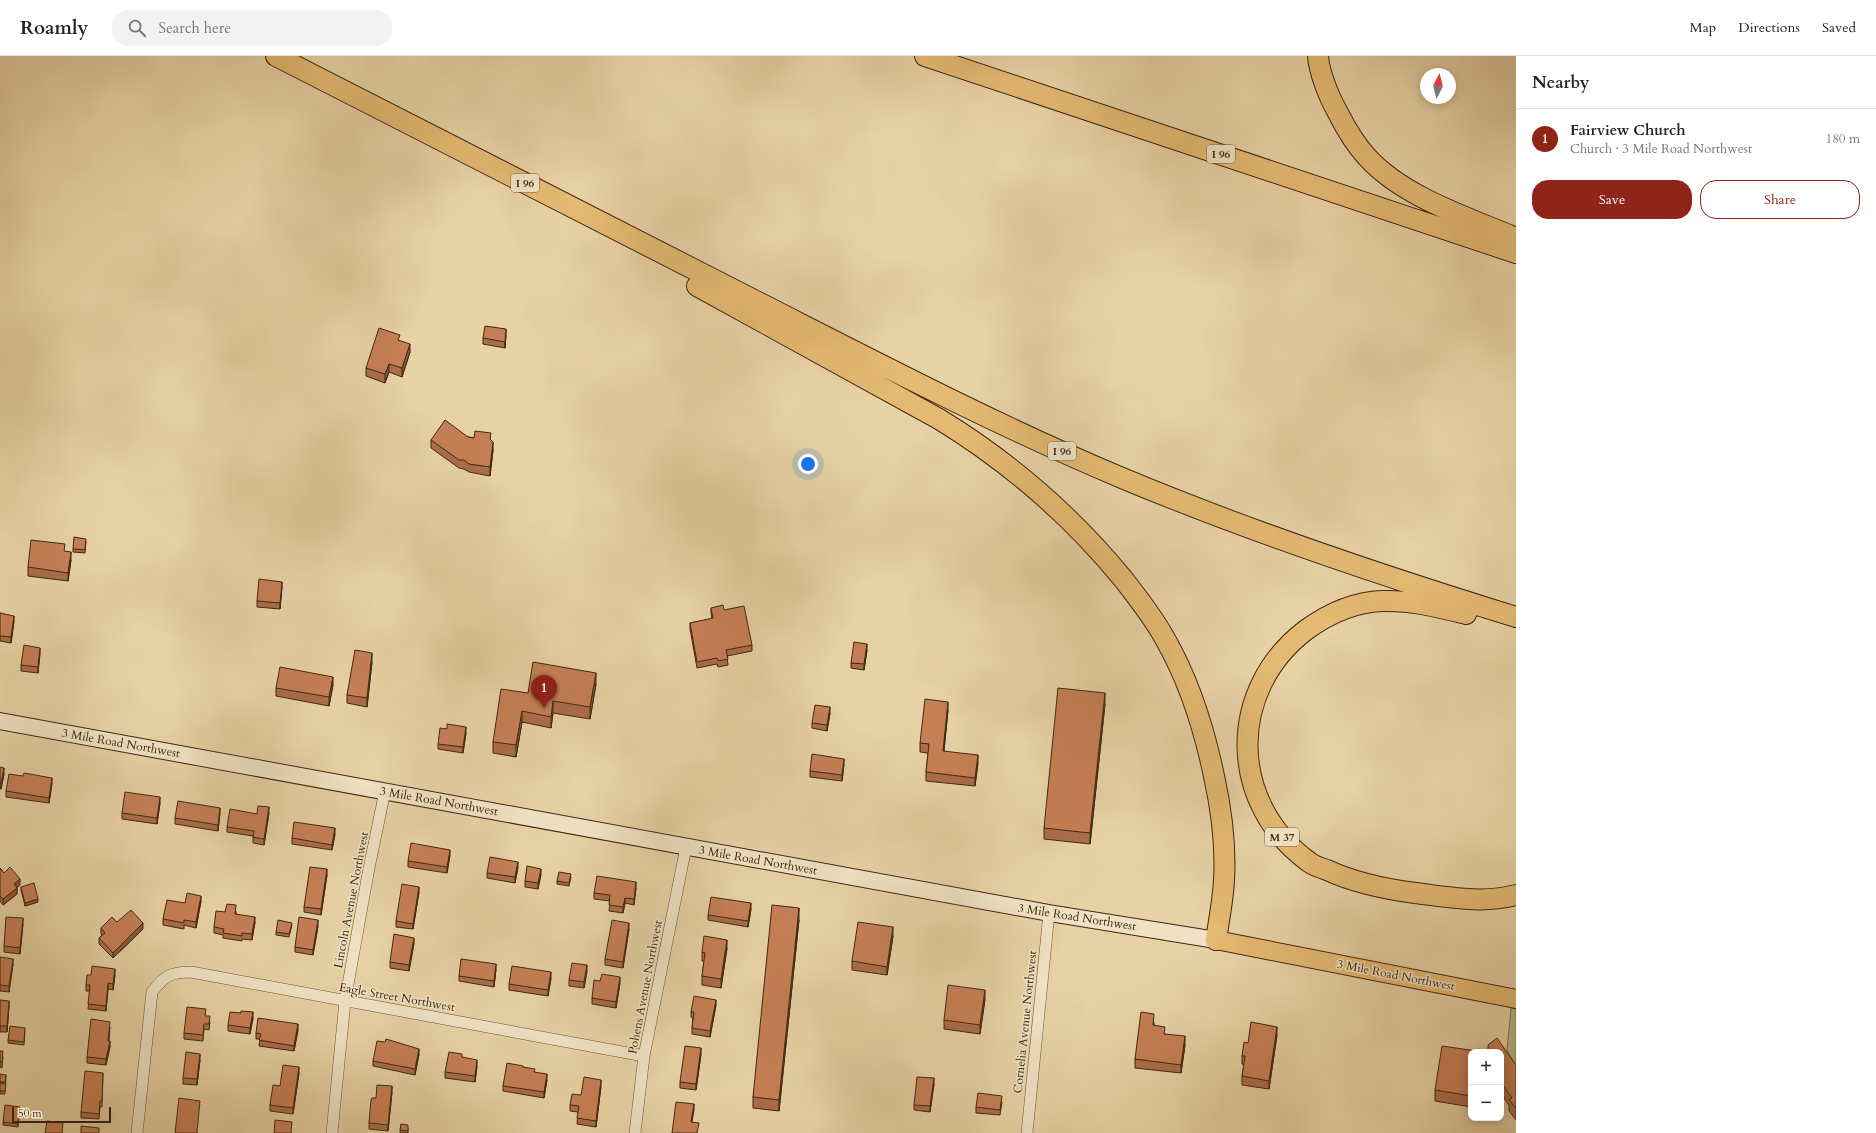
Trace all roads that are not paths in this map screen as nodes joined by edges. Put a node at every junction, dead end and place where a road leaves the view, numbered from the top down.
1 (276, 56) edge
2 (926, 56) edge
3 (1318, 56) edge
4 (629, 236) junction
5 (1516, 238) edge
6 (1516, 253) edge
7 (1516, 618) edge
8 (0, 721) edge
9 (385, 791) junction
10 (686, 848) junction
11 (1516, 895) edge
12 (1049, 913) junction
13 (1216, 940) junction
14 (1516, 998) edge
15 (345, 1001) junction
16 (644, 1056) junction
17 (137, 1133) edge
18 (332, 1133) edge
19 (635, 1133) edge
20 (1027, 1133) edge

1 - 4 highway, I 96
2 - 6 highway, I 96
3 - 5 highway
4 - 7 highway, I 96
4 - 13 highway
7 - 11 highway, M 37
8 - 9 main road, 3 Mile Road Northwest
9 - 10 main road, 3 Mile Road Northwest
9 - 15 street, Lincoln Avenue Northwest
10 - 12 main road, 3 Mile Road Northwest
10 - 16 street, Pohens Avenue Northwest
12 - 13 main road, 3 Mile Road Northwest
12 - 20 street, Cornelia Avenue Northwest
13 - 14 highway, 3 Mile Road Northwest
15 - 16 street, Eagle Street Northwest
15 - 17 street, Eagle Street Northwest
15 - 18 street, Lincoln Avenue Northwest
16 - 19 street, Pohens Avenue Northwest

